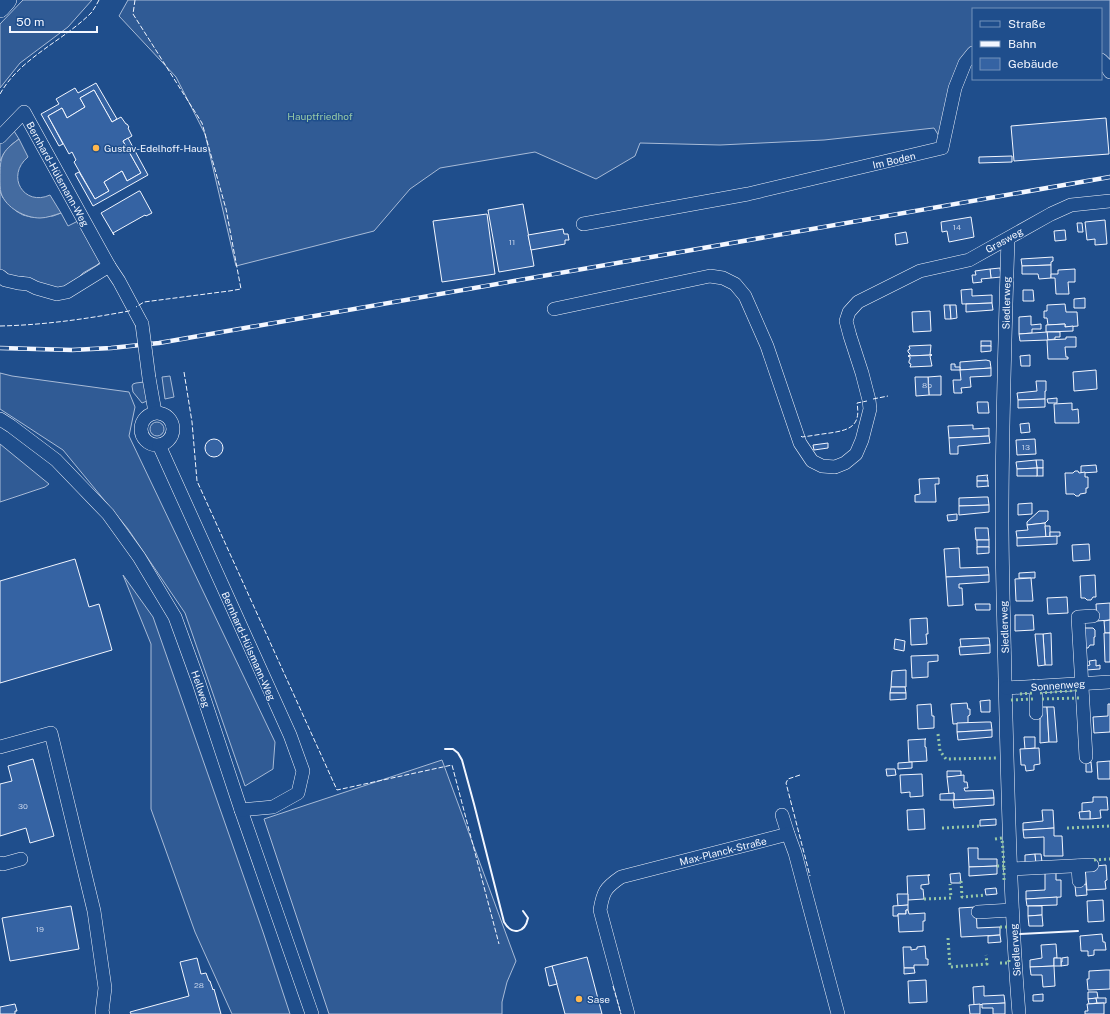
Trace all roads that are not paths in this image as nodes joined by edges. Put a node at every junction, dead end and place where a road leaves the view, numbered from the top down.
1 (8, 0) edge
2 (0, 8) edge
3 (972, 54) edge
4 (1102, 61) edge
5 (1110, 72) edge
6 (0, 137) edge
7 (1110, 201) edge
8 (583, 224) dead end
9 (1008, 239) junction
10 (109, 266) junction
11 (0, 276) edge
12 (554, 309) dead end
13 (155, 412) junction
14 (0, 419) edge
15 (159, 445) junction
16 (1093, 616) dead end
17 (1110, 682) edge
18 (1082, 683) junction
19 (1036, 686) junction
20 (1006, 688) junction
21 (1036, 714) dead end
22 (0, 747) edge
23 (1086, 758) dead end
24 (241, 810) junction
25 (782, 814) dead end
26 (788, 834) junction
27 (21, 859) dead end
28 (0, 863) edge
29 (1092, 865) dead end
30 (1078, 866) junction
31 (1010, 869) junction
32 (1079, 881) dead end
33 (1012, 910) junction
34 (978, 912) dead end
35 (102, 1013) edge
36 (312, 1014) edge
37 (628, 1014) edge
38 (838, 1014) edge
39 (1020, 1014) edge

1 - 2 highway
3 - 8 street, Im Boden
4 - 5 street
6 - 10 street, Bernhard-Hülsmann-Weg
7 - 9 street, Grasweg
9 - 12 street, Grasweg
9 - 20 street, Siedlerweg
10 - 11 street
10 - 13 street, Bernhard-Hülsmann-Weg, bridge
13 - 15 street
13 - 15 street
14 - 24 street, Hellweg
15 - 24 street, Bernhard-Hülsmann-Weg
16 - 18 street
17 - 18 street, Sonnenweg
18 - 19 street, Sonnenweg
18 - 23 street
19 - 20 street, Sonnenweg
19 - 21 street
20 - 31 street, Siedlerweg
22 - 35 street
24 - 36 street, Hellweg
25 - 26 street
26 - 37 street, Max-Planck-Straße
26 - 38 street
27 - 28 street
29 - 30 street
30 - 31 street
30 - 32 street
31 - 33 street, Siedlerweg
33 - 34 street
33 - 39 street, Siedlerweg

